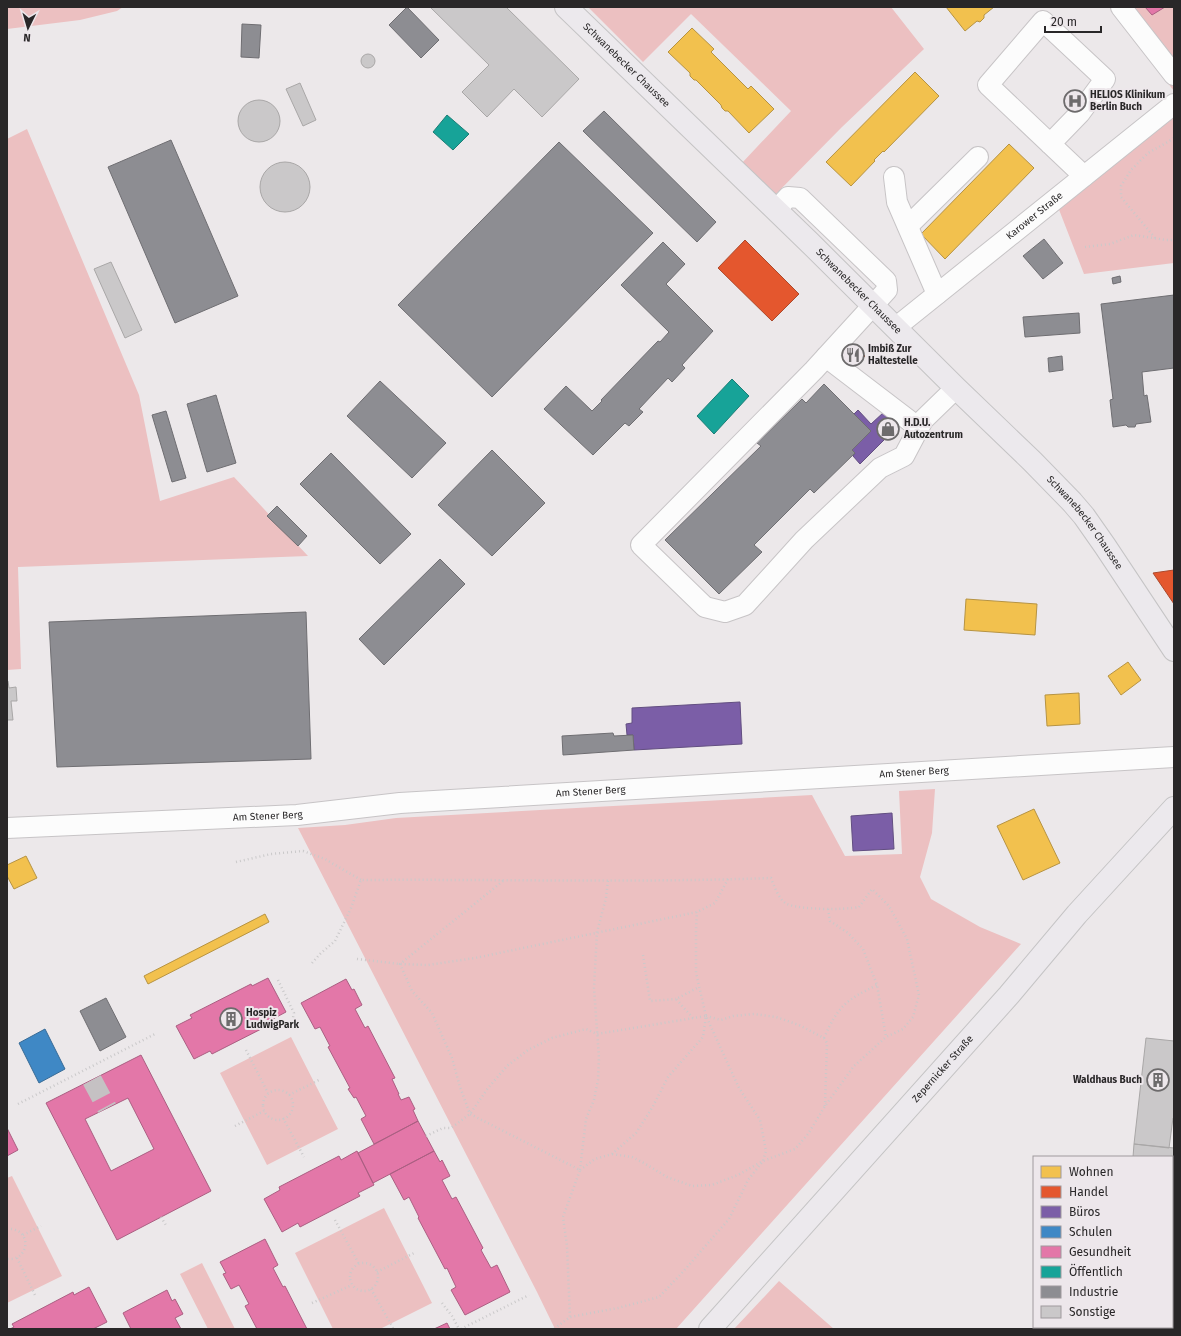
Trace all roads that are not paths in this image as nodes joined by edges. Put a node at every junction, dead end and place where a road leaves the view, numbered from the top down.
1 (566, 7) edge
2 (1121, 7) edge
3 (1174, 75) edge
4 (1174, 104) edge
5 (1050, 144) junction
6 (978, 157) dead end
7 (1084, 176) junction
8 (894, 177) dead end
9 (908, 226) junction
10 (937, 294) junction
11 (873, 306) junction
12 (895, 328) junction
13 (826, 357) junction
14 (956, 388) junction
15 (918, 428) junction
16 (1174, 650) edge
17 (1174, 757) edge
18 (1174, 808) edge
19 (7, 828) edge
20 (710, 1329) edge

1 - 11 main road, Schwanebecker Chaussee
2 - 3 street
4 - 7 street, Karower Straße
5 - 5 street
5 - 7 street
6 - 9 street
7 - 10 street, Karower Straße
8 - 9 street
9 - 10 street
10 - 12 street, Karower Straße
11 - 12 main road, Schwanebecker Chaussee
11 - 13 street
12 - 14 main road, Schwanebecker Chaussee
13 - 15 street
13 - 15 street
14 - 15 street
14 - 16 main road, Schwanebecker Chaussee
17 - 19 street, Am Stener Berg
18 - 20 main road, Zepernicker Straße

